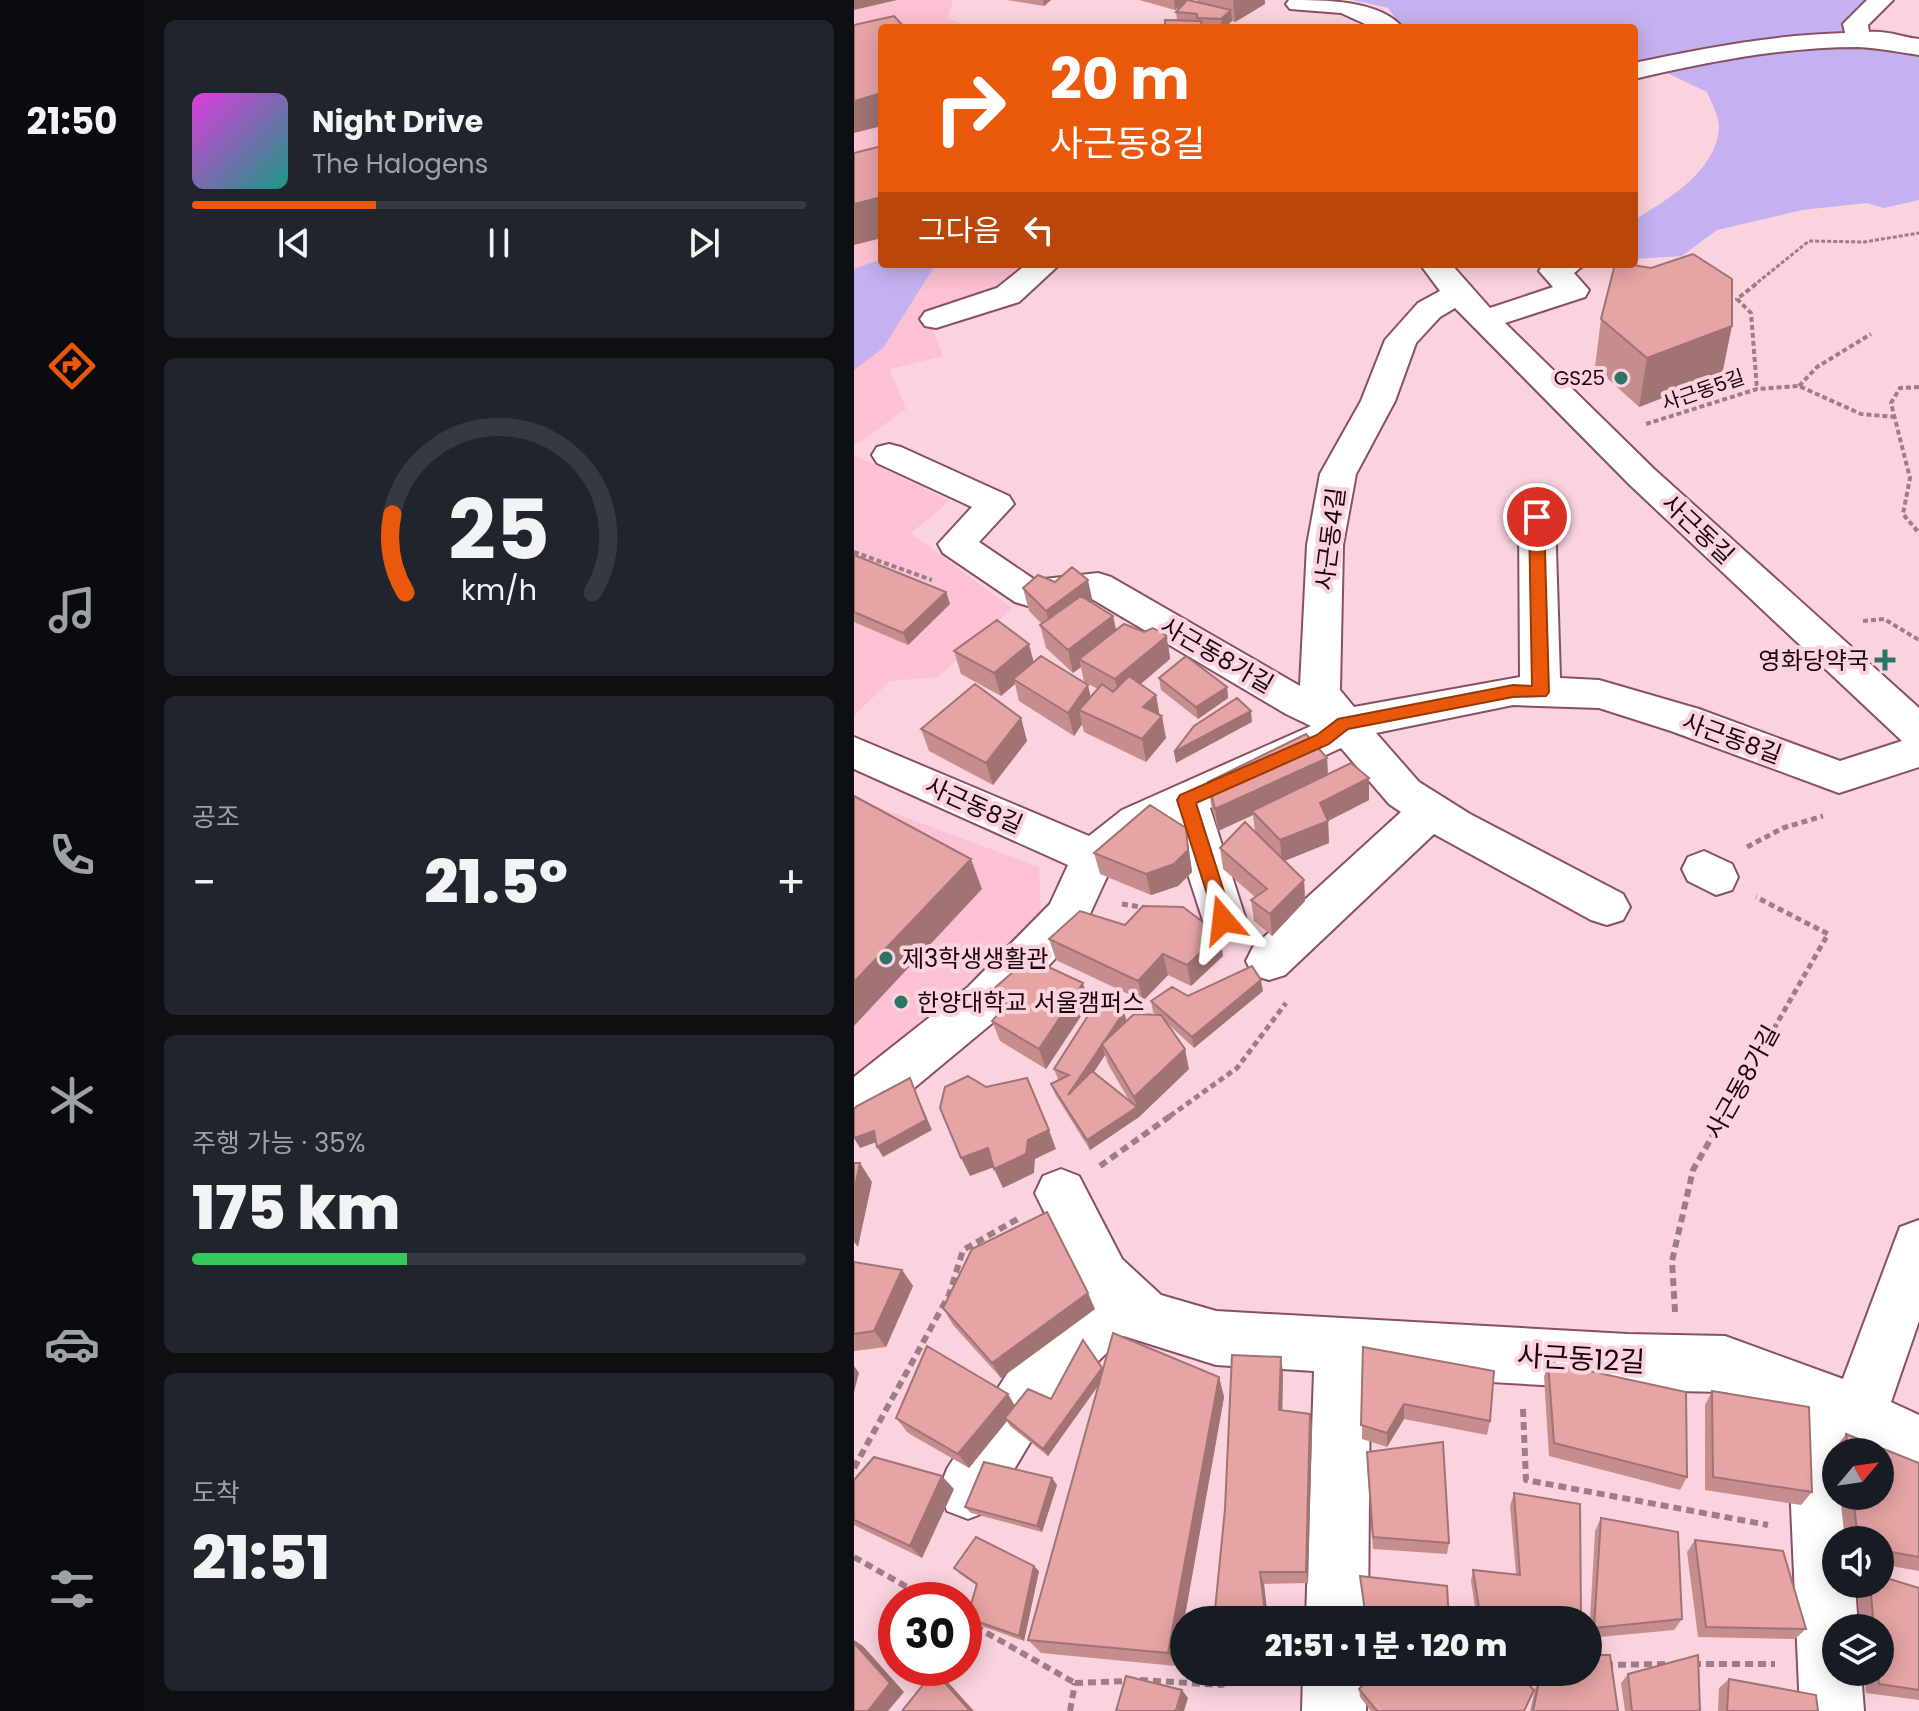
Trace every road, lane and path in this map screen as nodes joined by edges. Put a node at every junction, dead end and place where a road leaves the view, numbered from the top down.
1 (1881, 0) edge
2 (1292, 2) edge
3 (1350, 24) edge
4 (1383, 24) edge
5 (1919, 34) edge
6 (1859, 40) junction
7 (1919, 47) edge
8 (1638, 70) edge
9 (1919, 233) edge
10 (1040, 268) edge
11 (1438, 268) edge
12 (1561, 268) edge
13 (1458, 294) junction
14 (936, 319) dead end
15 (1484, 320) junction
16 (1871, 334) dead end
17 (1799, 386) junction
18 (1919, 387) edge
19 (1757, 389) junction
20 (1895, 417) junction
21 (1603, 438) junction
22 (889, 455) dead end
23 (1537, 517) dead end
24 (1919, 533) edge
25 (1540, 692) junction
26 (1344, 724) junction
27 (1919, 732) edge
28 (1919, 751) edge
29 (854, 752) edge
30 (1186, 800) junction
31 (1430, 811) junction
32 (1710, 873) dead end
33 (1085, 877) junction
34 (1607, 907) dead end
35 (1223, 920) joint
36 (1269, 961) dead end
37 (854, 1107) edge
38 (1061, 1193) dead end
39 (1919, 1245) edge
40 (1125, 1298) junction
41 (1343, 1345) junction
42 (1521, 1356) junction
43 (1677, 1363) junction
44 (1835, 1406) junction
45 (1919, 1445) edge
46 (968, 1490) edge
47 (1823, 1526) edge
48 (1822, 1536) edge
49 (854, 1557) edge
50 (898, 1582) edge
51 (1826, 1598) edge
52 (1337, 1606) edge
53 (982, 1630) edge
54 (1602, 1665) edge
55 (1170, 1681) edge
56 (1075, 1683) junction
57 (1335, 1686) edge
58 (1831, 1688) edge
59 (1070, 1711) edge
60 (1334, 1711) edge

1 - 6 street
2 - 3 street
2 - 4 street
5 - 6 street
6 - 7 street
6 - 8 street
9 - 19 path, 사근동5길
10 - 14 street
11 - 13 street, 사근동길
12 - 15 street
13 - 15 street, 사근동길
13 - 26 street, 사근동4길
15 - 21 street, 사근동길
16 - 17 path
17 - 19 path
17 - 20 path
18 - 20 path
19 - 21 path, 사근동5길
20 - 24 path
21 - 27 street, 사근동길
22 - 26 street, 사근동8가길
23 - 25 street
25 - 26 street, 사근동8길
25 - 28 street, 사근동8길
26 - 30 street, 사근동8길
26 - 31 street, 사근동8가길
29 - 33 street, 사근동8길
30 - 33 street, 사근동8길
30 - 35 street
31 - 34 street, 사근동8가길
31 - 36 street
32 - 43 path, 사근동8가길
33 - 35 path
33 - 37 street, 사근동8길
38 - 40 street, 사근동12길
39 - 44 street
40 - 41 street, 사근동12길
40 - 46 street
41 - 42 street, 사근동12길
41 - 52 street
42 - 43 street, 사근동12길
42 - 48 path
43 - 44 street, 사근동12길
44 - 45 street, 사근동12길
44 - 47 street
49 - 50 path
51 - 58 street
53 - 56 path
54 - 58 path
55 - 56 path
56 - 59 path
57 - 60 street

